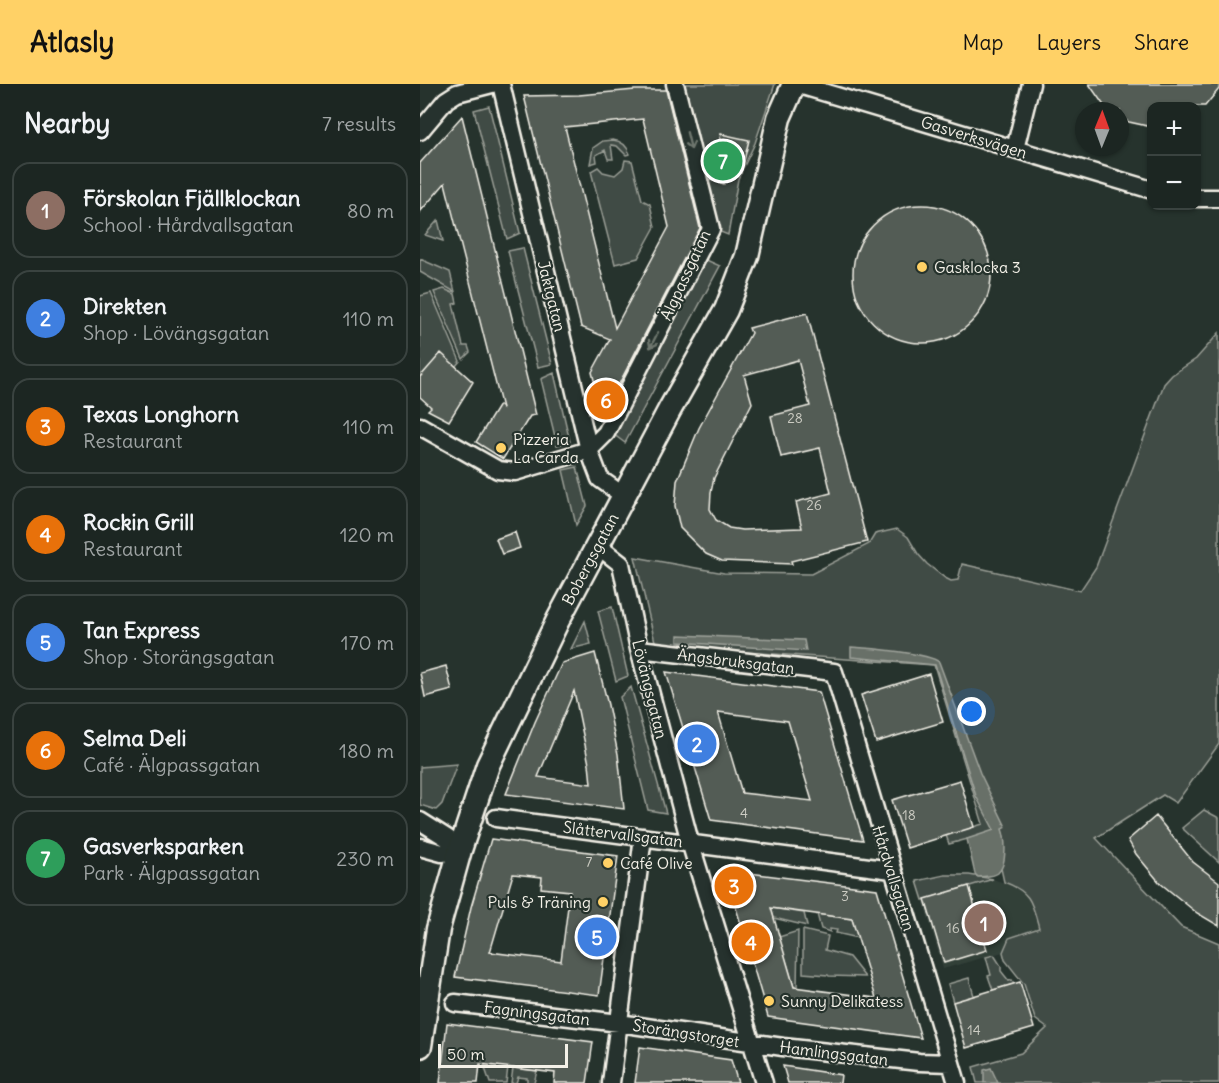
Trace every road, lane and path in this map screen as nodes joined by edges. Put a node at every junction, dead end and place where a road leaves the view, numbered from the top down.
1 (492, 84) edge
2 (501, 84) edge
3 (675, 84) edge
4 (795, 84) edge
5 (1031, 84) edge
6 (420, 131) edge
7 (1015, 149) junction
8 (1147, 189) edge
9 (1201, 198) edge
10 (1219, 198) edge
11 (420, 426) edge
12 (589, 450) junction
13 (624, 496) junction
14 (598, 546) junction
15 (639, 650) junction
16 (834, 672) joint
17 (496, 818) dead end
18 (420, 822) edge
19 (643, 837) junction
20 (690, 842) junction
21 (420, 847) edge
22 (460, 850) junction
23 (892, 870) junction
24 (455, 1003) dead end
25 (619, 1023) junction
26 (753, 1043) junction
27 (420, 1046) edge
28 (951, 1063) junction
29 (611, 1083) edge
30 (764, 1083) edge
31 (957, 1083) edge

1 - 6 street
2 - 12 street, Jaktgatan
3 -> 12 street, Älgpassgatan
4 - 7 street, Gasverksvägen
4 - 13 street, Bobergsgatan
5 - 7 street
7 - 8 street, Gasverksvägen
9 - 10 street
11 - 12 street
12 - 13 street, Jaktgatan
13 - 14 street, Bobergsgatan
14 - 15 street, Lövängsgatan
14 - 22 street, Bobergsgatan
15 - 16 street, Ängsbruksgatan
15 - 20 street, Lövängsgatan
16 - 23 street, Hårdvallsgatan
17 - 19 street, Slåttervallsgatan
18 - 22 street
19 - 20 street, Slåttervallsgatan
19 - 25 street
20 - 23 street, Slåttervallsgatan
20 - 26 street, Lövängsgatan
21 - 22 street
22 - 27 street, Bobergsgatan
23 - 28 street, Hårdvallsgatan
24 - 25 street, Fagningsgatan
25 - 26 street, Storängstorget
25 - 29 street
26 - 28 street, Hamlingsgatan
26 - 30 street, Lövängsgatan
28 - 31 street, Hårdvallsgatan

